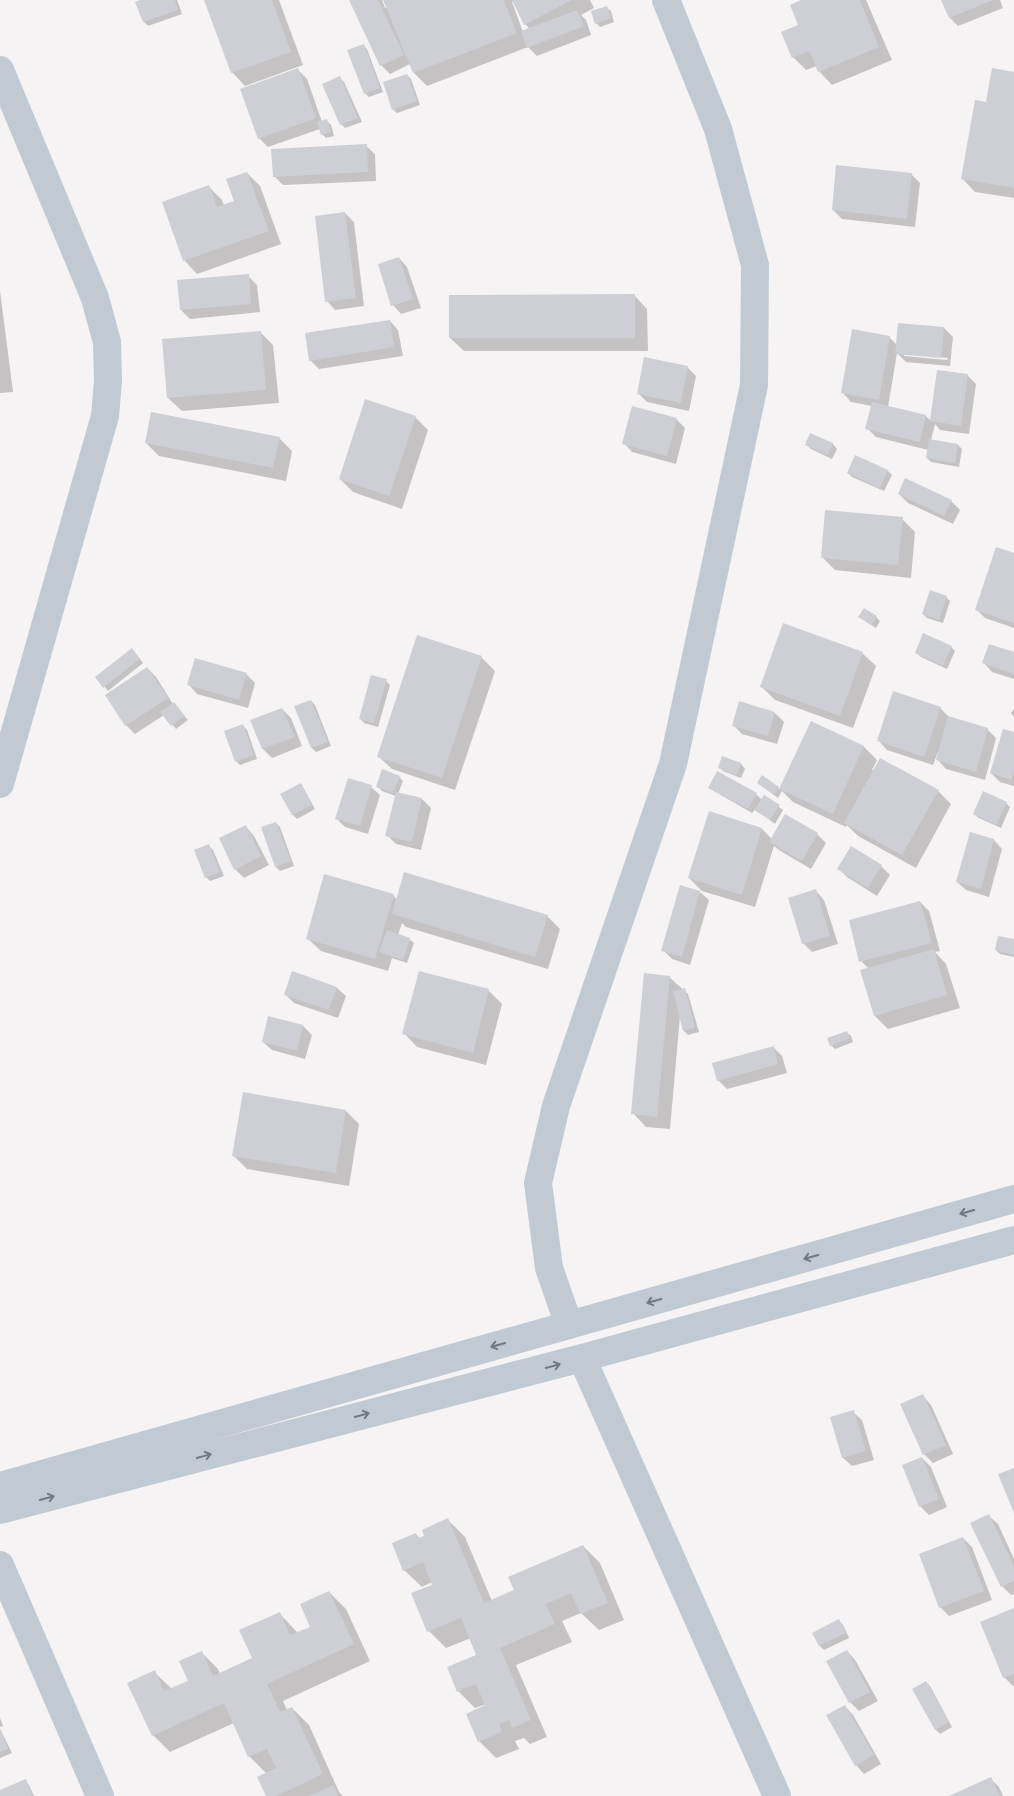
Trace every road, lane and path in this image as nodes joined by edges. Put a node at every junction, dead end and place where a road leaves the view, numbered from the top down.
1 (666, 0) edge
2 (0, 70) edge
3 (0, 784) edge
4 (1014, 1199) edge
5 (1014, 1240) edge
6 (569, 1325) junction
7 (582, 1358) junction
8 (0, 1486) edge
9 (0, 1510) edge
10 (0, 1565) edge
11 (100, 1796) edge
12 (776, 1796) edge

1 - 6 street
2 - 3 street
4 -> 6 street
5 - 7 street
6 -> 8 street
9 -> 7 street
7 - 12 street
10 - 11 street

